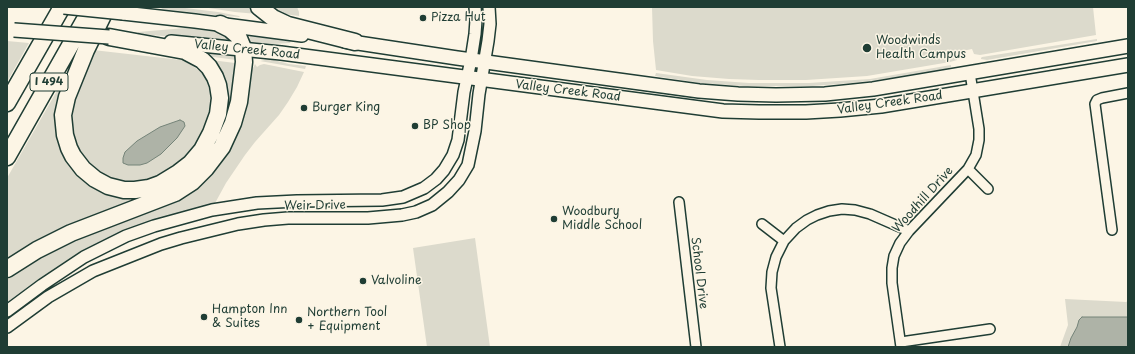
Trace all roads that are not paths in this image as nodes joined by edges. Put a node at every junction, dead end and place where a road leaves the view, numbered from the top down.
1 (63, 7) edge
2 (92, 7) edge
3 (107, 7) edge
4 (258, 7) edge
5 (475, 7) edge
6 (489, 7) edge
7 (220, 24) junction
8 (10, 29) edge
9 (109, 37) junction
10 (355, 42) junction
11 (1128, 46) edge
12 (242, 48) junction
13 (471, 60) junction
14 (485, 62) junction
15 (1128, 65) edge
16 (970, 73) junction
17 (468, 78) junction
18 (482, 80) junction
19 (973, 91) junction
20 (1128, 93) edge
21 (7, 103) edge
22 (7, 157) edge
23 (968, 169) junction
24 (988, 190) dead end
25 (679, 202) dead end
26 (762, 224) dead end
27 (1112, 230) dead end
28 (909, 231) junction
29 (784, 241) junction
30 (7, 269) edge
31 (7, 311) edge
32 (7, 327) edge
33 (990, 329) dead end
34 (901, 344) edge
35 (696, 347) edge
36 (780, 347) edge

1 - 7 main road, Valley Creek Road, bridge
1 - 21 highway, I 494
2 - 22 highway, I 494
3 - 9 highway
4 - 10 highway
5 - 13 street, Weir Drive
6 - 14 street, Weir Drive
7 - 10 main road, Valley Creek Road
7 - 12 highway
8 - 9 main road, Valley Creek Road, bridge
9 - 12 main road, Valley Creek Road
10 - 13 main road, Valley Creek Road
11 - 16 main road, Valley Creek Road
12 - 17 main road, Valley Creek Road
12 - 30 highway
13 - 14 main road, Valley Creek Road
13 - 17 street, Weir Drive
14 - 16 main road, Valley Creek Road
14 - 18 street, Weir Drive
15 - 19 main road, Valley Creek Road
16 - 19 street, Woodhill Drive
17 - 18 main road, Valley Creek Road
17 - 31 street, Weir Drive
18 - 19 main road, Valley Creek Road
18 - 32 street, Weir Drive
19 - 23 street, Woodhill Drive
20 - 27 street
23 - 24 street
23 - 28 street, Woodhill Drive
25 - 35 street, School Drive
26 - 29 street
28 - 29 street
28 - 34 street, Woodhill Drive
29 - 36 street
33 - 34 street

